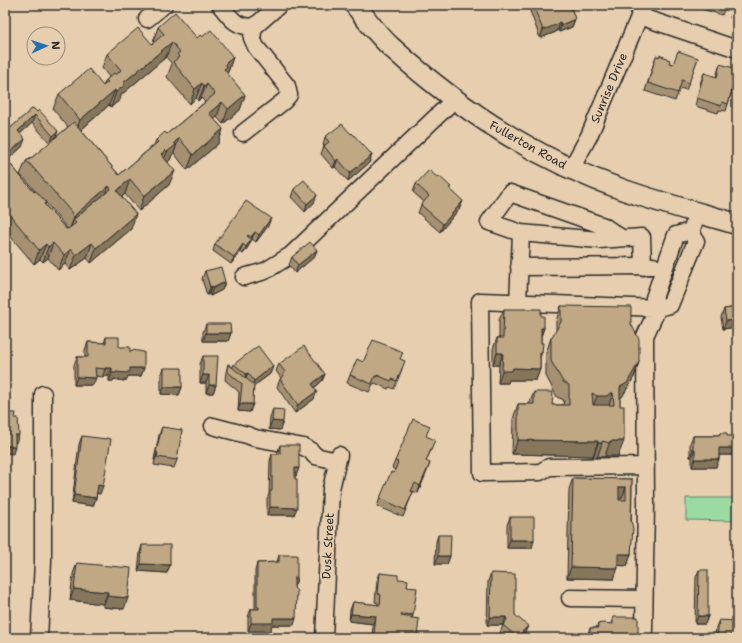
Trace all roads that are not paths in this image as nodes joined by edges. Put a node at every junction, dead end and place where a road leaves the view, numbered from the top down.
1 (164, 5) edge
2 (220, 5) edge
3 (280, 5) edge
4 (355, 5) edge
5 (642, 10) edge
6 (147, 19) dead end
7 (254, 27) junction
8 (737, 49) edge
9 (455, 100) junction
10 (243, 133) dead end
11 (571, 168) junction
12 (698, 213) junction
13 (737, 224) edge
14 (691, 231) junction
15 (521, 233) junction
16 (620, 237) junction
17 (643, 266) junction
18 (665, 266) junction
19 (519, 267) junction
20 (244, 277) dead end
21 (518, 303) junction
22 (658, 308) junction
23 (42, 394) dead end
24 (213, 426) dead end
25 (646, 466) junction
26 (570, 598) dead end
27 (644, 599) junction
28 (644, 631) dead end
29 (39, 638) edge
30 (324, 638) edge

1 - 6 street
2 - 7 street
3 - 7 street
4 - 9 main road, Fullerton Road
5 - 8 street
5 - 11 street, Sunrise Drive
7 - 10 street
9 - 11 main road, Fullerton Road
9 - 20 street
11 - 12 main road, Fullerton Road
12 - 13 main road, Fullerton Road
12 - 14 street
14 - 18 street
14 - 22 street
15 - 16 street
15 - 16 street
15 - 19 street
16 - 17 street
17 - 18 street
17 - 19 street
18 - 22 street
19 - 21 street
21 - 22 street
21 - 25 street
22 - 25 street
23 - 29 street
24 - 30 street, Dusk Street
25 - 27 street
26 - 27 street
27 - 28 street

